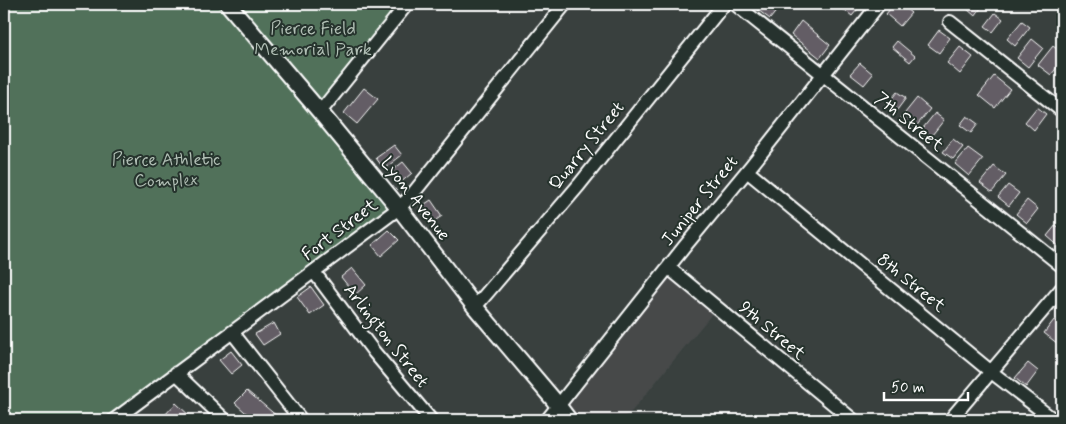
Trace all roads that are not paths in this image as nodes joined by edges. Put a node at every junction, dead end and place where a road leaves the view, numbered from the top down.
1 (228, 4) edge
2 (407, 4) edge
3 (565, 4) edge
4 (724, 4) edge
5 (734, 4) edge
6 (879, 4) edge
7 (950, 22) dead end
8 (823, 75) junction
9 (1062, 111) edge
10 (320, 112) junction
11 (747, 171) junction
12 (399, 208) junction
13 (1062, 266) edge
14 (669, 268) junction
15 (314, 272) junction
16 (1062, 288) edge
17 (475, 307) junction
18 (232, 332) junction
19 (990, 371) junction
20 (176, 373) junction
21 (558, 404) junction
22 (114, 420) edge
23 (225, 420) edge
24 (301, 420) edge
25 (430, 420) edge
26 (547, 420) edge
27 (569, 420) edge
28 (853, 420) edge
29 (950, 420) edge
30 (1054, 420) edge

1 - 10 street, Lyon Avenue
2 - 10 street
3 - 12 street, Fort Street
4 - 17 street, Quarry Street
5 - 8 street, 7th Street
6 - 8 street, Juniper Street
7 - 9 street
8 - 11 street, Juniper Street
8 - 13 street, 7th Street
10 - 12 street, Lyon Avenue
11 - 14 street, Juniper Street
11 - 19 street, 8th Street
12 - 15 street, Fort Street
12 - 17 street, Lyon Avenue
14 - 21 street, Juniper Street
14 - 28 street, 9th Street
15 - 18 street, Fort Street
15 - 25 street, Arlington Street
16 - 19 street
17 - 21 street, Lyon Avenue
18 - 20 street, Fort Street
18 - 24 street
19 - 29 street
19 - 30 street, 8th Street
20 - 22 street, Fort Street
20 - 23 street
21 - 26 street, Juniper Street
21 - 27 street, Lyon Avenue

